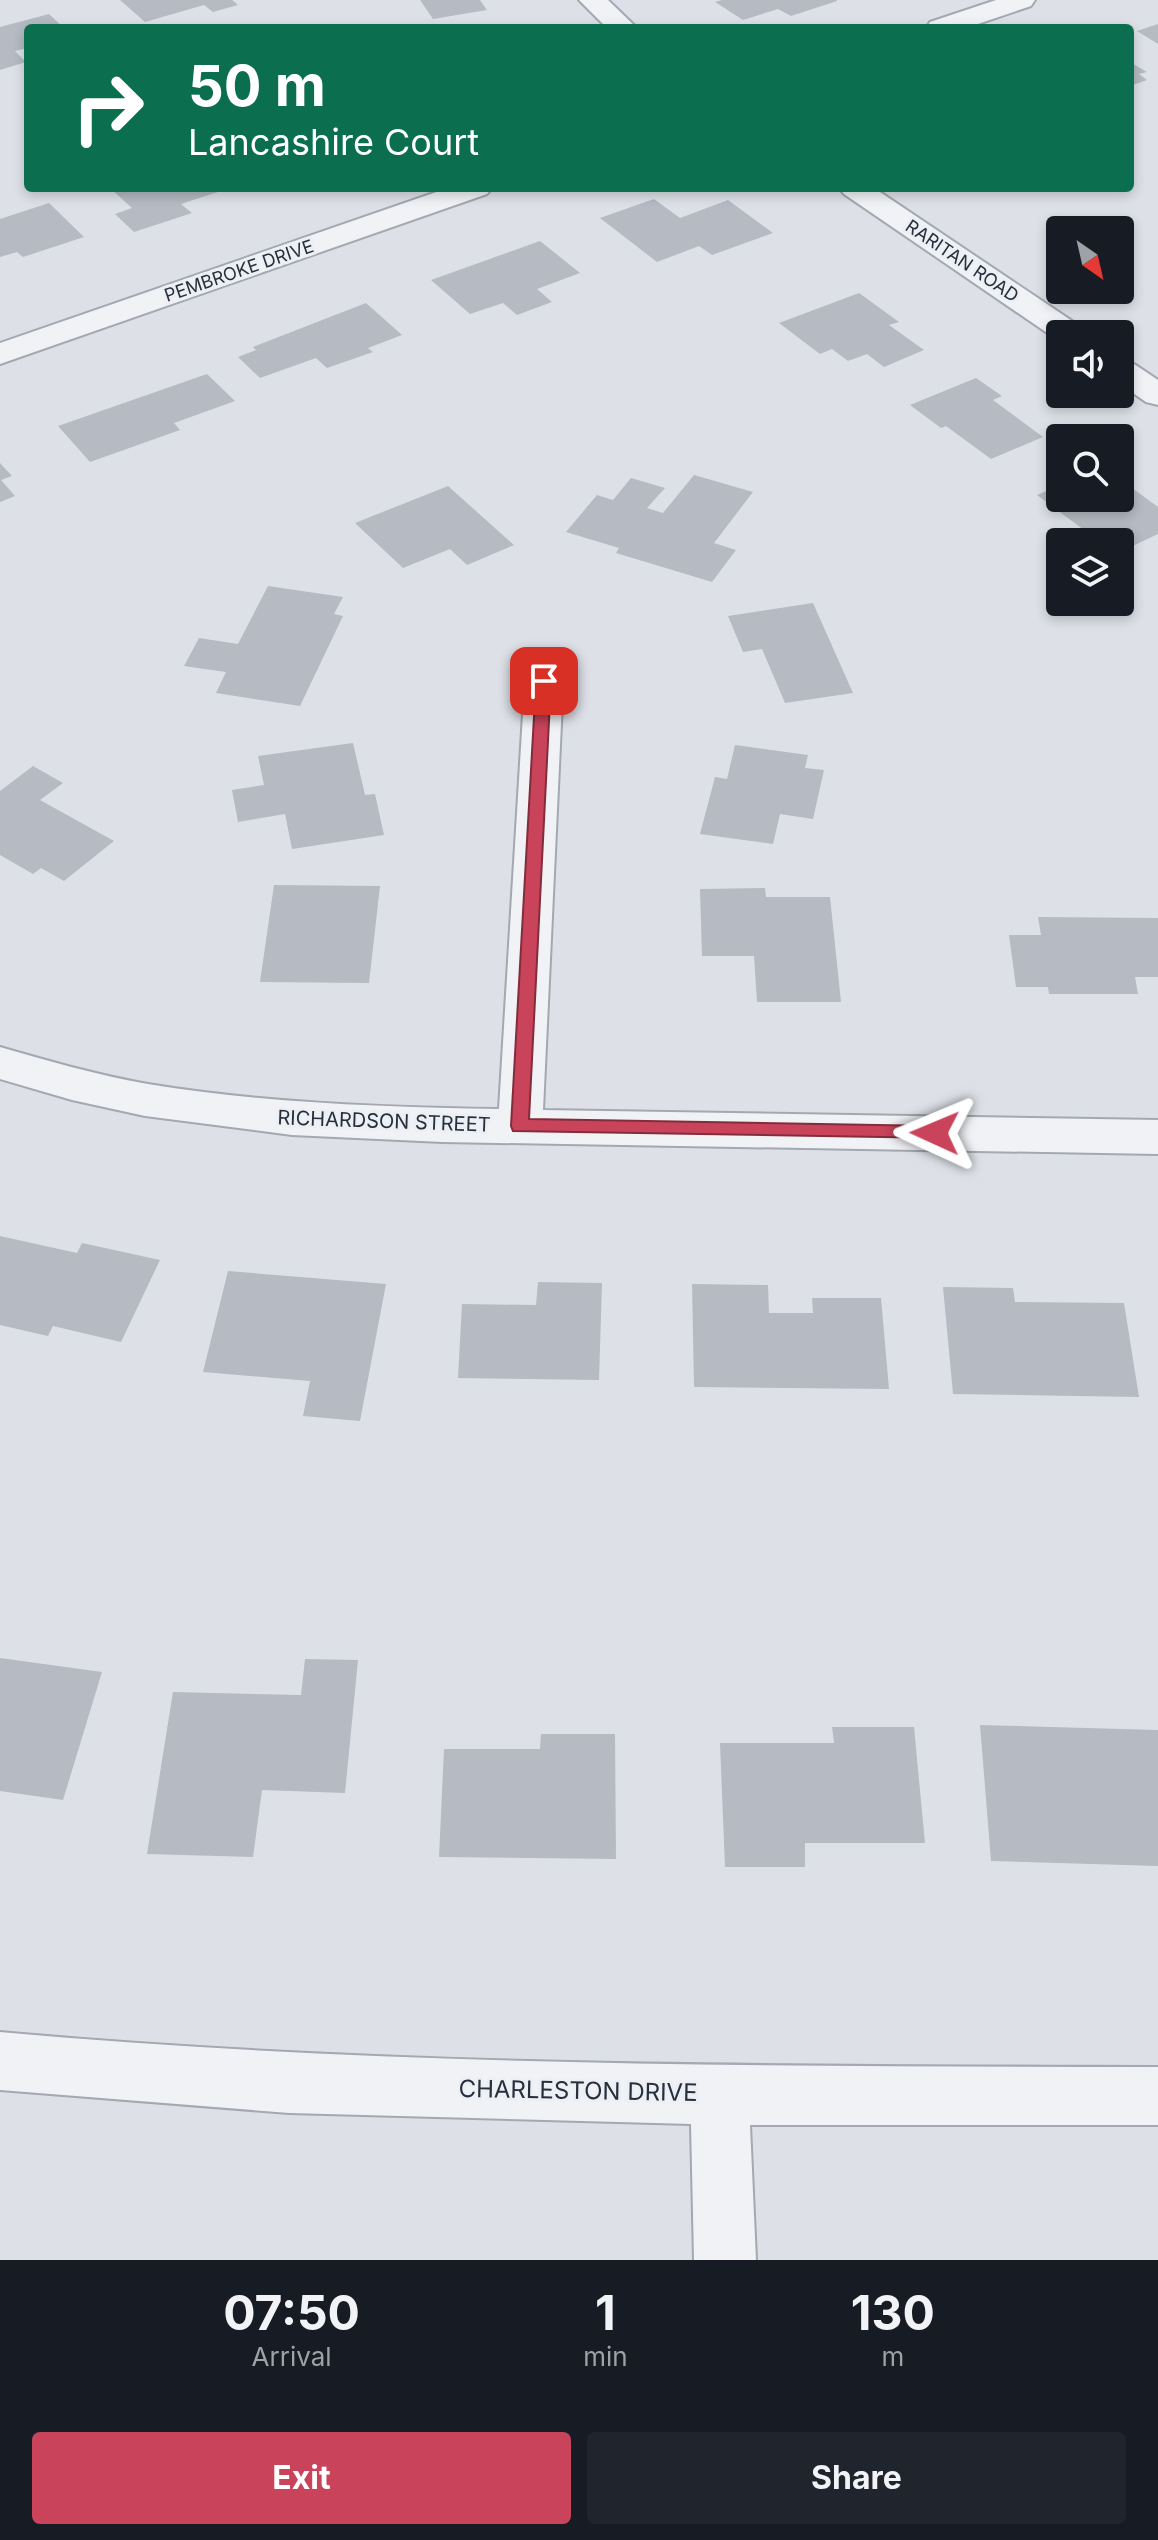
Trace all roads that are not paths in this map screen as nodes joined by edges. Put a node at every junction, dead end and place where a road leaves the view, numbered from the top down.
1 (592, 0) edge
2 (1022, 0) edge
3 (619, 24) edge
4 (952, 24) edge
5 (466, 192) edge
6 (860, 192) edge
7 (1049, 320) edge
8 (0, 354) edge
9 (1134, 379) edge
10 (1158, 395) edge
11 (544, 681) dead end
12 (0, 1063) edge
13 (520, 1126) junction
14 (1158, 1137) edge
15 (0, 2061) edge
16 (719, 2094) junction
17 (1158, 2096) edge
18 (725, 2260) edge

1 - 3 street
2 - 4 street
5 - 8 street, PEMBROKE DRIVE
6 - 7 street, RARITAN ROAD
9 - 10 street
11 - 13 street
12 - 13 street, RICHARDSON STREET
13 - 14 street, RICHARDSON STREET
15 - 16 street, CHARLESTON DRIVE
16 - 17 street, CHARLESTON DRIVE
16 - 18 street

